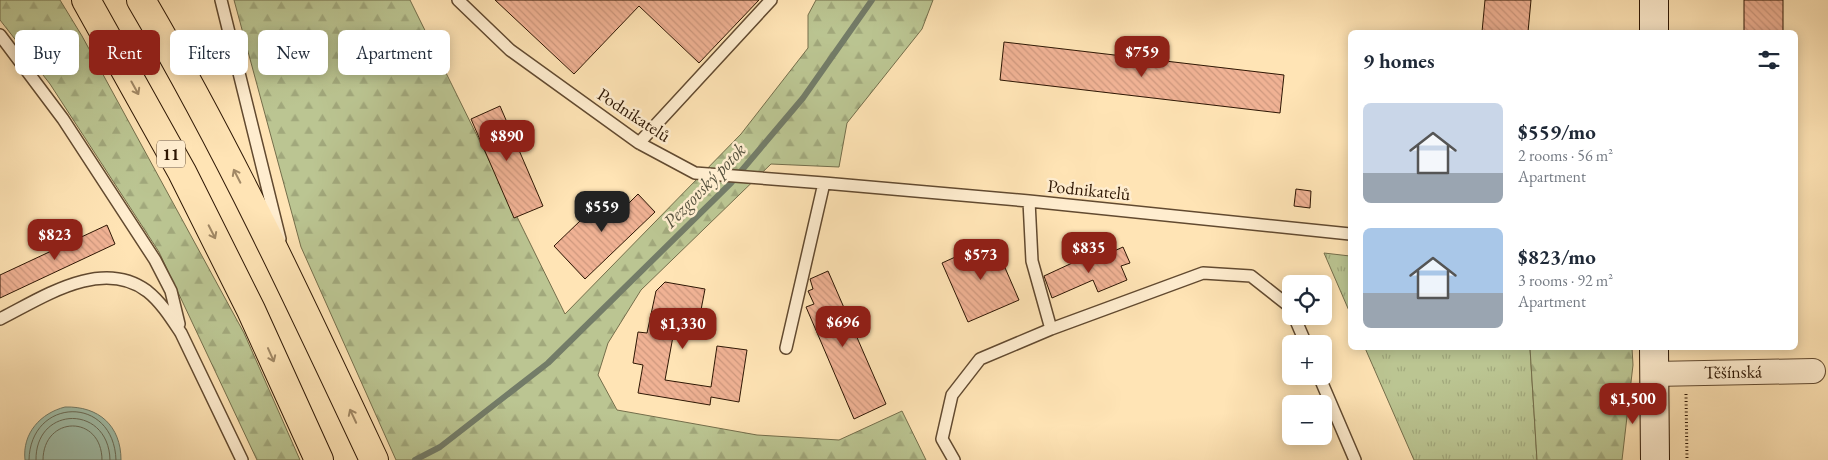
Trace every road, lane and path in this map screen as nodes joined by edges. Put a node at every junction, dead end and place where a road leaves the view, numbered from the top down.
1 (86, 0) edge
2 (141, 0) edge
3 (221, 0) edge
4 (458, 0) edge
5 (771, 0) edge
6 (1654, 0) edge
7 (1654, 30) edge
8 (0, 35) edge
9 (639, 144) junction
10 (824, 183) junction
11 (1029, 201) junction
12 (1348, 234) edge
13 (291, 282) junction
14 (1282, 300) edge
15 (0, 319) edge
16 (1051, 329) junction
17 (181, 333) junction
18 (786, 348) dead end
19 (1654, 361) edge
20 (1813, 372) dead end
21 (1686, 373) junction
22 (1324, 385) edge
23 (242, 460) edge
24 (319, 460) edge
25 (374, 460) edge
26 (954, 460) edge
27 (1356, 460) edge
28 (1655, 460) edge
29 (1687, 460) edge

1 -> 24 highway, 11
13 -> 2 highway
3 - 13 lane
4 - 9 lane, Podnikatelů
5 - 9 lane
6 - 7 main road
8 - 17 lane
9 - 10 lane, Podnikatelů
10 - 11 lane, Podnikatelů
10 - 18 lane
11 - 12 lane, Podnikatelů
11 - 16 lane
25 -> 13 highway
14 - 16 lane
15 - 17 lane
16 - 26 lane
17 - 23 lane
19 - 21 street, Těšínská
19 - 28 main road, Těšínská
20 - 21 street, Těšínská
21 - 29 path
22 - 27 lane

